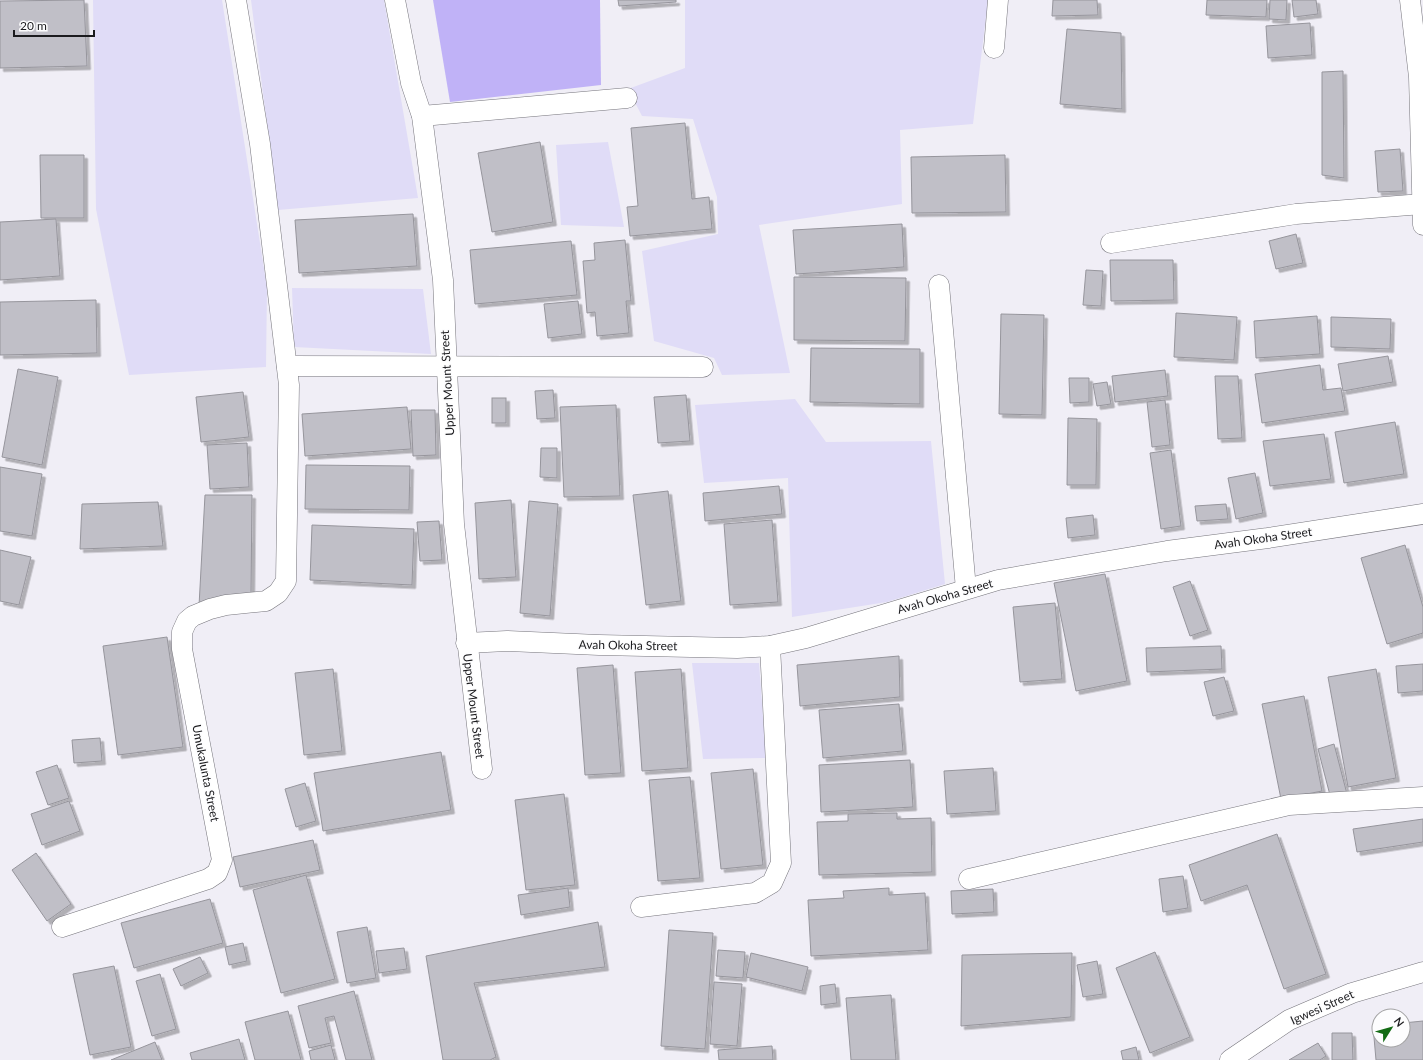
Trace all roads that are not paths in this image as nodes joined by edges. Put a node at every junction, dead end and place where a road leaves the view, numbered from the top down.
1 (236, 0) edge
2 (395, 0) edge
3 (998, 0) edge
4 (1410, 0) edge
5 (994, 48) dead end
6 (627, 98) dead end
7 (422, 116) junction
8 (1422, 204) junction
9 (1423, 225) edge
10 (1111, 244) dead end
11 (939, 285) dead end
12 (287, 366) junction
13 (447, 366) junction
14 (703, 367) dead end
15 (1423, 514) edge
16 (966, 589) junction
17 (466, 643) junction
18 (770, 646) junction
19 (482, 769) dead end
20 (1423, 798) edge
21 (969, 879) dead end
22 (641, 907) dead end
23 (62, 927) dead end
24 (1423, 972) edge
25 (1230, 1060) edge

1 - 12 street
2 - 7 street, Upper Mount Street
3 - 5 street
4 - 8 street
6 - 7 street
7 - 13 street, Upper Mount Street
8 - 9 street
8 - 10 street
11 - 16 street
12 - 13 street
12 - 23 street, Umukalunta Street
13 - 14 street
13 - 17 street, Upper Mount Street
15 - 16 street, Avah Okoha Street
16 - 18 street, Avah Okoha Street
17 - 18 street, Avah Okoha Street
17 - 19 street, Upper Mount Street
18 - 22 street
20 - 21 street
24 - 25 street, Igwesi Street

